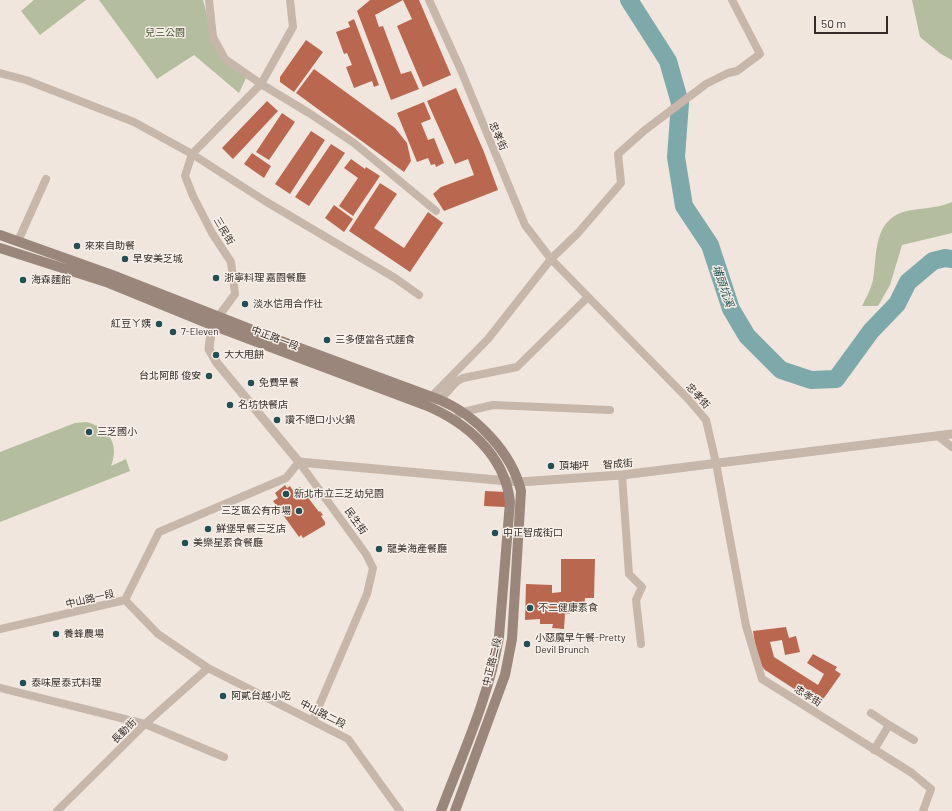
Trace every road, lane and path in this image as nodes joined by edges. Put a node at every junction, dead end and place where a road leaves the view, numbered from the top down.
1 (209, 0) edge
2 (290, 0) edge
3 (429, 0) edge
4 (732, 0) edge
5 (0, 73) edge
6 (261, 84) junction
7 (192, 154) junction
8 (46, 179) dead end
9 (436, 211) dead end
10 (0, 235) edge
11 (18, 241) junction
12 (0, 248) edge
13 (551, 259) junction
14 (419, 295) dead end
15 (588, 297) junction
16 (218, 316) junction
17 (212, 326) junction
18 (436, 398) junction
19 (610, 410) dead end
20 (463, 412) junction
21 (455, 420) junction
22 (952, 434) edge
23 (938, 436) junction
24 (952, 447) edge
25 (299, 462) junction
26 (716, 463) junction
27 (622, 475) junction
28 (505, 482) junction
29 (519, 482) junction
30 (125, 600) junction
31 (0, 629) edge
32 (641, 644) dead end
33 (208, 668) junction
34 (0, 688) edge
35 (871, 713) dead end
36 (313, 720) junction
37 (145, 724) junction
38 (889, 725) junction
39 (914, 740) dead end
40 (874, 750) junction
41 (224, 757) dead end
42 (57, 811) edge
43 (400, 811) edge
44 (441, 811) edge
45 (455, 811) edge
46 (923, 811) edge

1 - 6 street
2 - 6 street
3 - 13 street, 忠孝街
4 - 13 street
5 - 7 street
6 - 7 street
6 - 9 street
7 - 14 street
7 - 16 street, 三民街
8 - 11 street
10 - 11 main road, 中正路一段
11 - 16 main road, 中正路一段
12 - 17 main road, 中正路一段
13 - 15 street, 忠孝街
13 - 18 street
15 - 18 street
15 - 26 street, 忠孝街
16 - 17 street, 民生街
16 - 18 main road, 中正路一段
17 - 21 main road, 中正路一段
17 - 25 street, 民生街
18 - 20 main road, 中正路一段
19 - 20 street
20 - 21 street
20 - 29 main road, 中正路一段
21 - 28 main road, 中正路一段
22 - 23 street, 智成街
23 - 24 street
23 - 26 street, 智成街
25 - 28 street, 智成街
25 - 30 street
25 - 36 street, 民生街
26 - 27 street, 智成街
26 - 40 street, 忠孝街
27 - 29 street, 智成街
27 - 32 street
28 - 29 street, 智成街
28 - 44 main road, 中正路二段
29 - 45 main road, 中正路二段
30 - 31 street, 中山路一段
30 - 33 street, 中山路一段
33 - 36 street, 中山路二段
33 - 37 street, 長勤街
34 - 37 street
35 - 38 street
36 - 43 street, 中山路二段
37 - 41 street
37 - 42 street, 長勤街
38 - 39 street
38 - 40 street
40 - 46 street, 忠孝街

